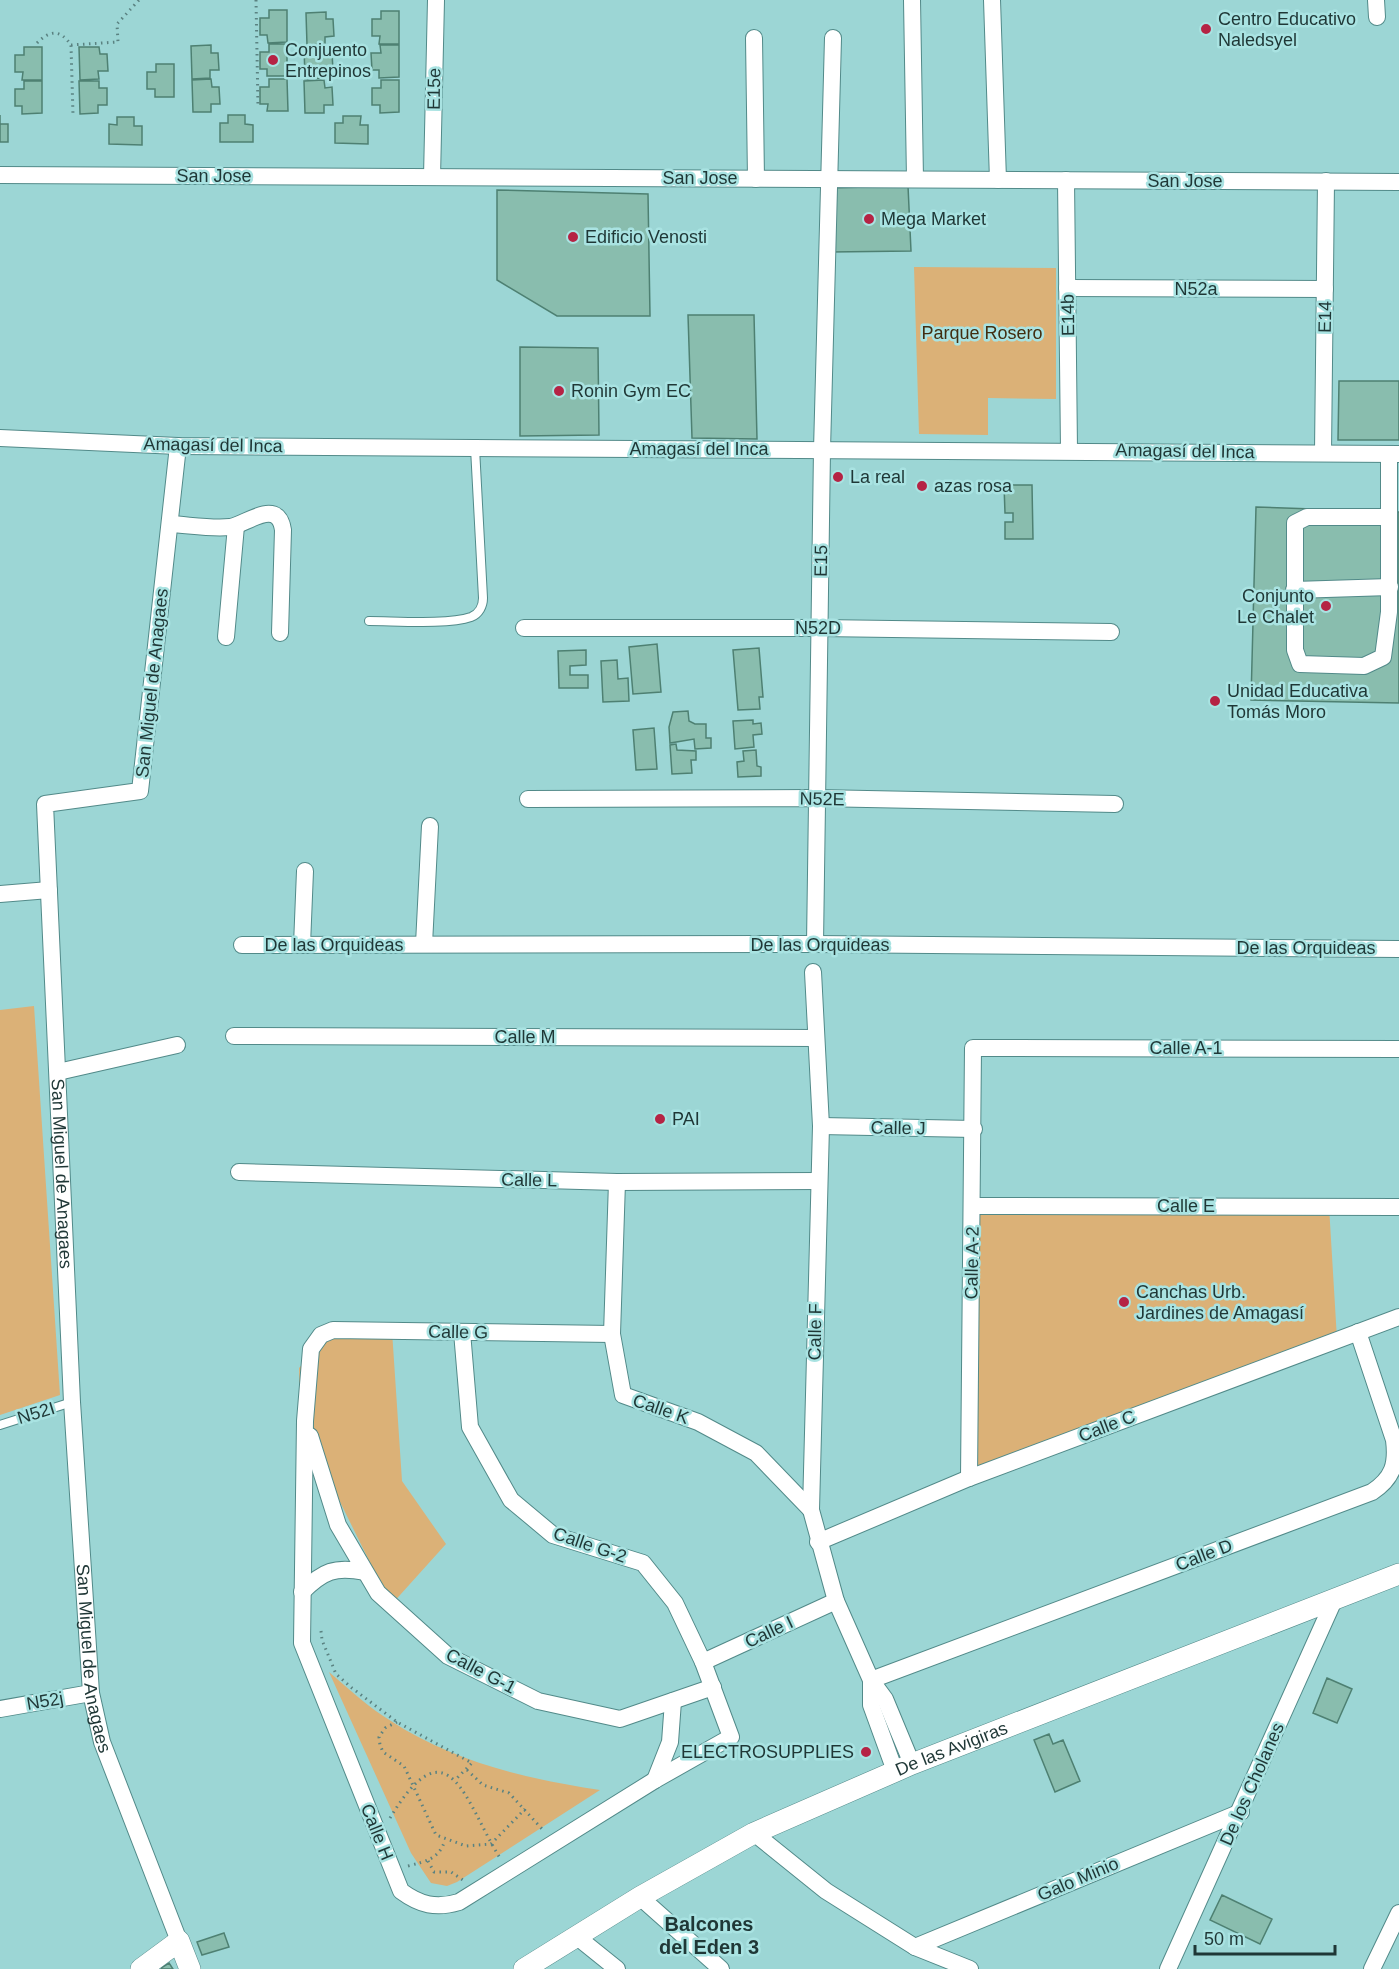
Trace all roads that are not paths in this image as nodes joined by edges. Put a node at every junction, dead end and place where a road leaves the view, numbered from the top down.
1 (436, 0) edge
2 (912, 0) edge
3 (992, 0) edge
4 (1376, 0) edge
5 (1377, 17) dead end
6 (754, 38) dead end
7 (833, 38) dead end
8 (0, 175) edge
9 (432, 177) junction
10 (756, 178) junction
11 (828, 179) junction
12 (915, 179) junction
13 (998, 180) junction
14 (1066, 180) junction
15 (1326, 182) junction
16 (1399, 182) edge
17 (1067, 288) junction
18 (1325, 289) junction
19 (0, 438) edge
20 (178, 446) junction
21 (475, 448) junction
22 (822, 450) junction
23 (1069, 450) junction
24 (1323, 453) junction
25 (1394, 454) edge
26 (1389, 517) junction
27 (170, 524) junction
28 (236, 526) junction
29 (1390, 587) junction
30 (1294, 590) junction
31 (369, 621) dead end
32 (524, 628) dead end
33 (820, 628) junction
34 (1111, 632) dead end
35 (280, 633) dead end
36 (226, 637) dead end
37 (817, 798) junction
38 (528, 799) dead end
39 (1115, 804) dead end
40 (430, 826) dead end
41 (305, 871) dead end
42 (49, 890) junction
43 (0, 894) edge
44 (424, 944) junction
45 (815, 944) junction
46 (242, 945) dead end
47 (302, 945) junction
48 (1399, 949) edge
49 (813, 972) dead end
50 (234, 1036) dead end
51 (815, 1038) junction
52 (177, 1045) dead end
53 (973, 1048) joint
54 (1399, 1049) edge
55 (58, 1072) junction
56 (821, 1126) junction
57 (974, 1129) junction
58 (238, 1172) dead end
59 (819, 1181) junction
60 (617, 1182) junction
61 (972, 1206) junction
62 (1399, 1207) edge
63 (1399, 1317) edge
64 (462, 1332) junction
65 (1358, 1332) junction
66 (612, 1334) junction
67 (311, 1349) joint
68 (72, 1402) junction
69 (305, 1421) junction
70 (0, 1425) edge
71 (969, 1478) junction
72 (811, 1510) junction
73 (818, 1542) junction
74 (365, 1572) junction
75 (1399, 1574) edge
76 (302, 1592) junction
77 (1335, 1598) junction
78 (836, 1601) junction
79 (703, 1662) junction
80 (872, 1680) junction
81 (713, 1686) junction
82 (91, 1693) junction
83 (673, 1701) junction
84 (0, 1709) edge
85 (904, 1767) junction
86 (654, 1780) junction
87 (1240, 1812) junction
88 (754, 1833) junction
89 (640, 1898) junction
90 (1399, 1913) edge
91 (576, 1936) junction
92 (179, 1941) junction
93 (915, 1947) junction
94 (141, 1969) edge
95 (190, 1969) edge
96 (524, 1969) edge
97 (617, 1969) edge
98 (721, 1969) edge
99 (970, 1969) edge
100 (1168, 1969) edge
101 (1372, 1969) edge

1 - 9 street, E15e
2 - 12 street
3 - 13 street
4 - 5 street
6 - 10 street
7 - 11 street, E15
8 - 9 street, San Jose
9 - 10 street, San Jose
10 - 11 street, San Jose
11 - 12 street, San Jose
11 - 22 street, E15
12 - 13 street, San Jose
13 - 14 street, San Jose
14 - 15 street, San Jose
14 - 17 street, E14b
15 - 16 street, San Jose
15 - 18 street, E14
17 - 18 street, N52a
17 - 23 street, E14b
18 - 24 street, E14
19 - 20 street, Amagasí del Inca
20 - 21 street, Amagasí del Inca
20 - 27 street, San Miguel de Anagaes
21 - 22 street, Amagasí del Inca
21 - 31 lane
22 - 23 street, Amagasí del Inca
22 - 33 street, E15
23 - 24 street, Amagasí del Inca
24 - 25 street, Amagasí del Inca
25 - 26 street
26 - 29 street
26 - 30 street
27 - 28 street
27 - 42 street, San Miguel de Anagaes
28 - 35 street
28 - 36 street
29 - 30 street
29 - 30 street
32 - 33 street, N52D
33 - 34 street, N52D
33 - 37 street, E15
37 - 38 street, N52E
37 - 39 street, N52E
37 - 45 street, E15
40 - 44 street
41 - 47 street
42 - 43 street
42 - 55 street, San Miguel de Anagaes
44 - 45 street, De las Orquideas
44 - 47 street, De las Orquideas
45 - 48 street, De las Orquideas
46 - 47 street, De las Orquideas
49 - 51 street, Calle F
50 - 51 street, Calle M
51 - 56 street, Calle F
52 - 55 street
53 - 54 street, Calle A-1
53 - 57 street, Calle A-2
55 - 68 street, San Miguel de Anagaes
56 - 57 street, Calle J
56 - 59 street, Calle F
57 - 61 street, Calle A-2
58 - 60 street, Calle L
59 - 60 street, Calle L
59 - 72 street, Calle F
60 - 66 street, Calle K
61 - 62 street, Calle E
61 - 71 street, Calle A-2
63 - 65 street, Calle C
64 - 66 street, Calle G
64 - 67 street, Calle G
64 - 79 street, Calle G-2
65 - 71 street, Calle C
65 - 80 street, Calle D
66 - 72 street, Calle K
67 - 69 street, Calle H
68 - 70 lane, N52I
68 - 82 street, San Miguel de Anagaes
69 - 74 street, Calle G-1
69 - 76 street, Calle H
71 - 73 street, Calle C
72 - 73 street, Calle F
73 - 78 street, Calle F
74 - 76 street
74 - 83 street, Calle G-1
75 - 77 street, De las Avigiras
76 - 86 street, Calle H
77 - 85 street, De las Avigiras
77 - 87 street, De los Cholanes
78 - 79 street, Calle I
78 - 80 street, Calle F
79 - 81 street, Calle G-2
80 - 85 street, Calle F
81 - 83 street, Calle G-1
81 - 86 street, Calle H
82 - 84 street, N52j
82 - 92 street, San Miguel de Anagaes
83 - 86 street
85 - 88 street, De las Avigiras
87 - 93 street, Galo Minio
87 - 100 street, De los Cholanes
88 - 89 street, De las Avigiras
88 - 93 street
89 - 91 street, De las Avigiras
89 - 98 street
90 - 101 street
91 - 96 street, De las Avigiras
91 - 97 street
92 - 94 street
92 - 95 street, San Miguel de Anagaes
93 - 99 street

